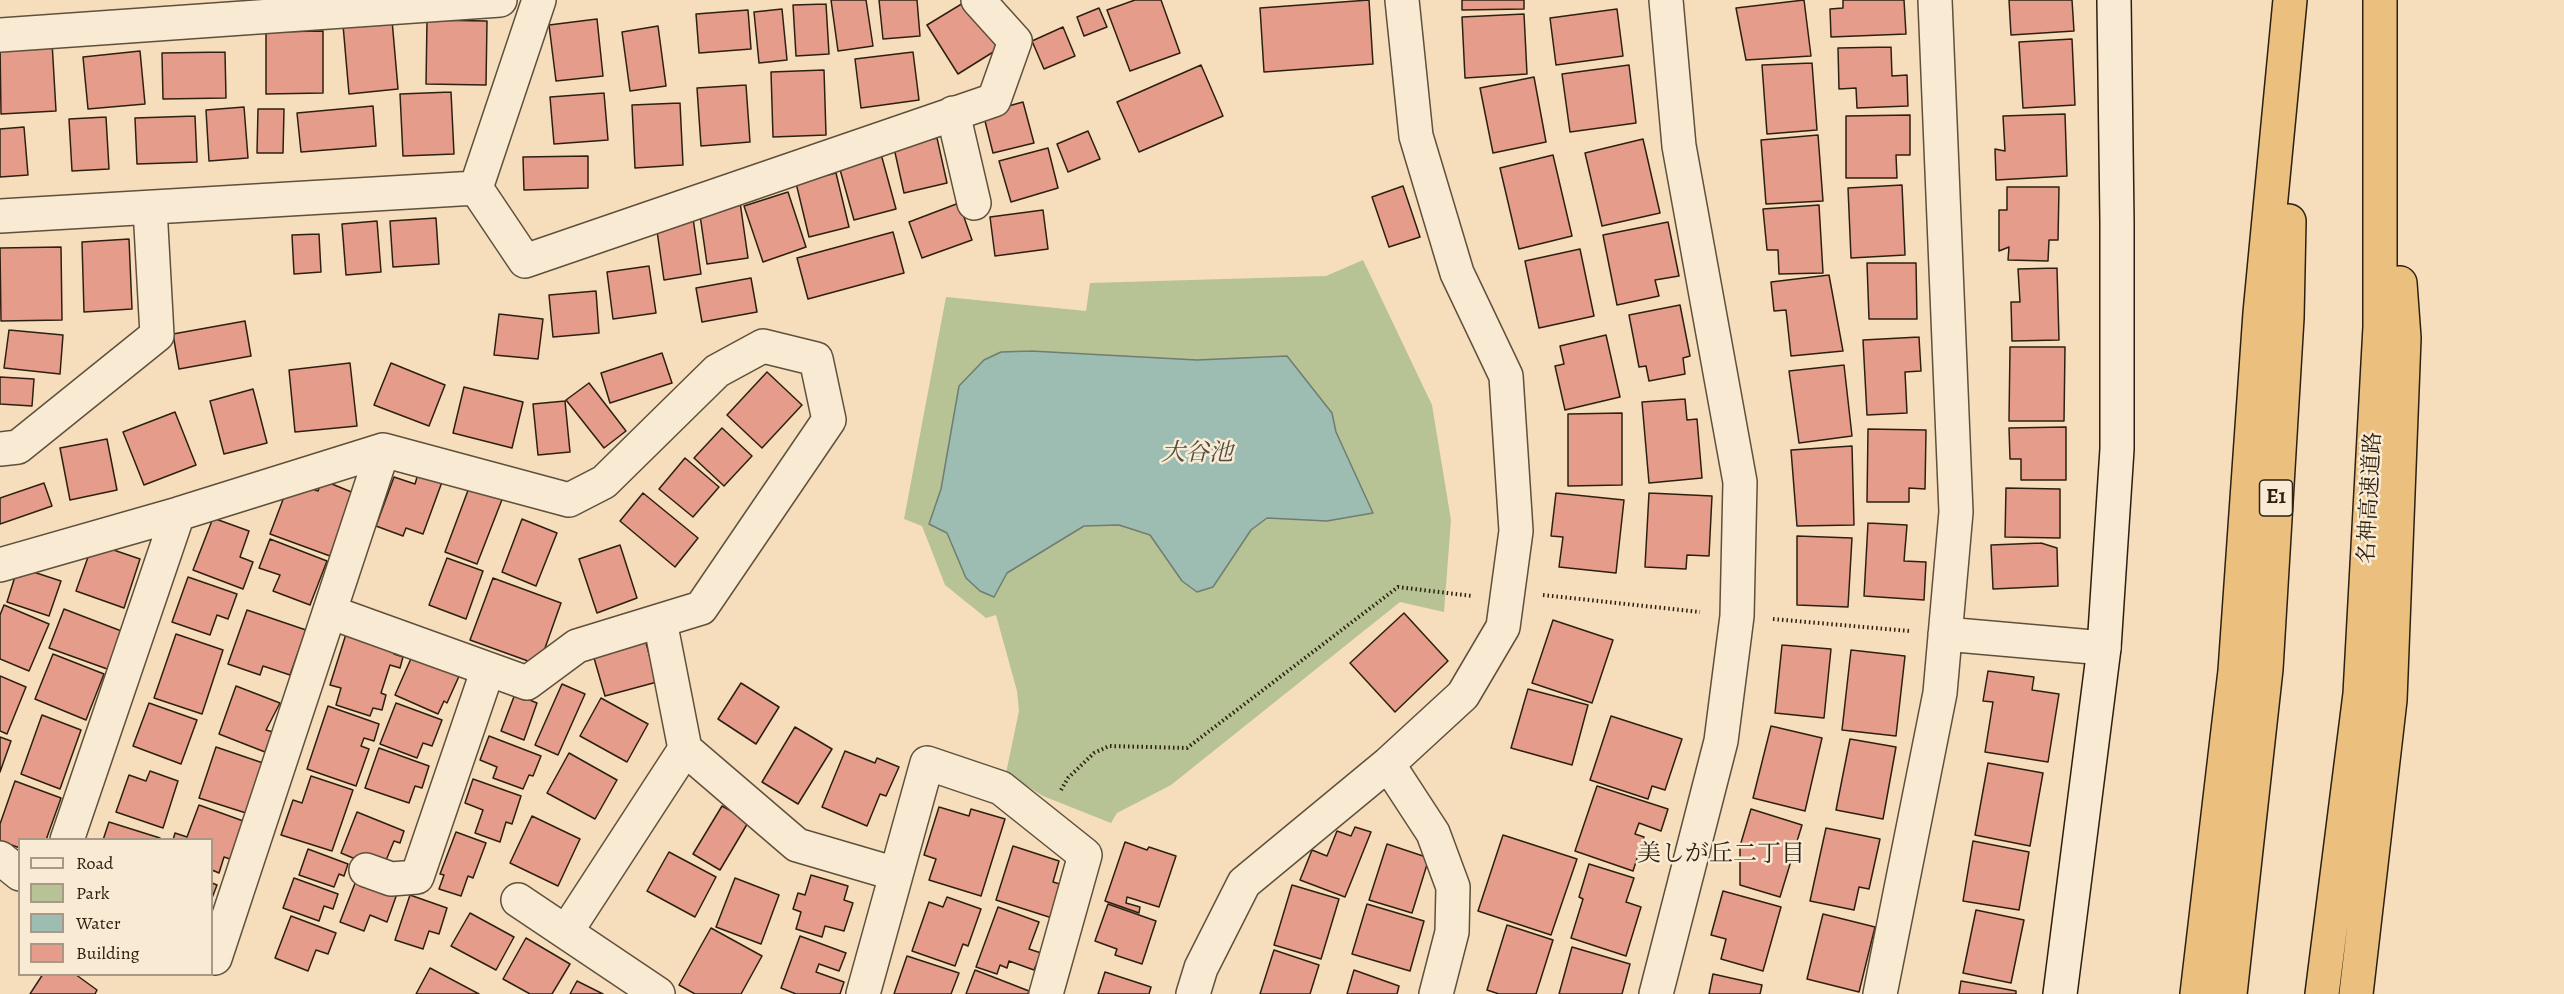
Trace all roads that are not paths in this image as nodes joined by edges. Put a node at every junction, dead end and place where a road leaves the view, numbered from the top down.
1 (500, 0) edge
2 (539, 0) edge
3 (978, 0) edge
4 (1402, 0) edge
5 (1665, 0) edge
6 (1935, 0) edge
7 (2114, 0) edge
8 (2292, 0) edge
9 (2380, 10) edge
10 (0, 35) edge
11 (953, 113) junction
12 (476, 188) junction
13 (974, 202) dead end
14 (150, 208) junction
15 (0, 216) edge
16 (0, 449) edge
17 (383, 450) junction
18 (178, 514) junction
19 (0, 565) edge
20 (330, 612) junction
21 (660, 621) junction
22 (1945, 634) junction
23 (2104, 648) junction
24 (488, 669) junction
25 (685, 749) junction
26 (1388, 764) junction
27 (67, 838) edge
28 (0, 858) edge
29 (366, 870) dead end
30 (18, 872) edge
31 (896, 874) junction
32 (518, 900) dead end
33 (566, 932) junction
34 (213, 957) edge
35 (658, 994) edge
36 (863, 994) edge
37 (1046, 994) edge
38 (1194, 994) edge
39 (1436, 994) edge
40 (1656, 994) edge
41 (1880, 994) edge
42 (2060, 994) edge
43 (2197, 994) edge
44 (2230, 994) edge
45 (2322, 994) edge
46 (2356, 994) edge

1 - 10 street
2 - 12 street
3 - 11 street
4 - 26 street
5 - 40 street
6 - 22 street
7 - 23 street
8 - 43 highway
8 - 44 highway, E1
9 - 45 highway, 名神高速道路
9 - 46 highway
11 - 12 street
11 - 13 street
12 - 14 street
14 - 15 street
14 - 16 street
17 - 18 street
17 - 20 street
17 - 21 street
18 - 19 street
18 - 27 street
20 - 24 street
20 - 34 street
21 - 24 street
21 - 25 street
22 - 23 street
22 - 41 street
23 - 42 street
24 - 29 street
25 - 31 street
25 - 33 street
26 - 38 street
26 - 39 street
28 - 30 street
31 - 36 street
31 - 37 street
32 - 33 street
33 - 35 street

